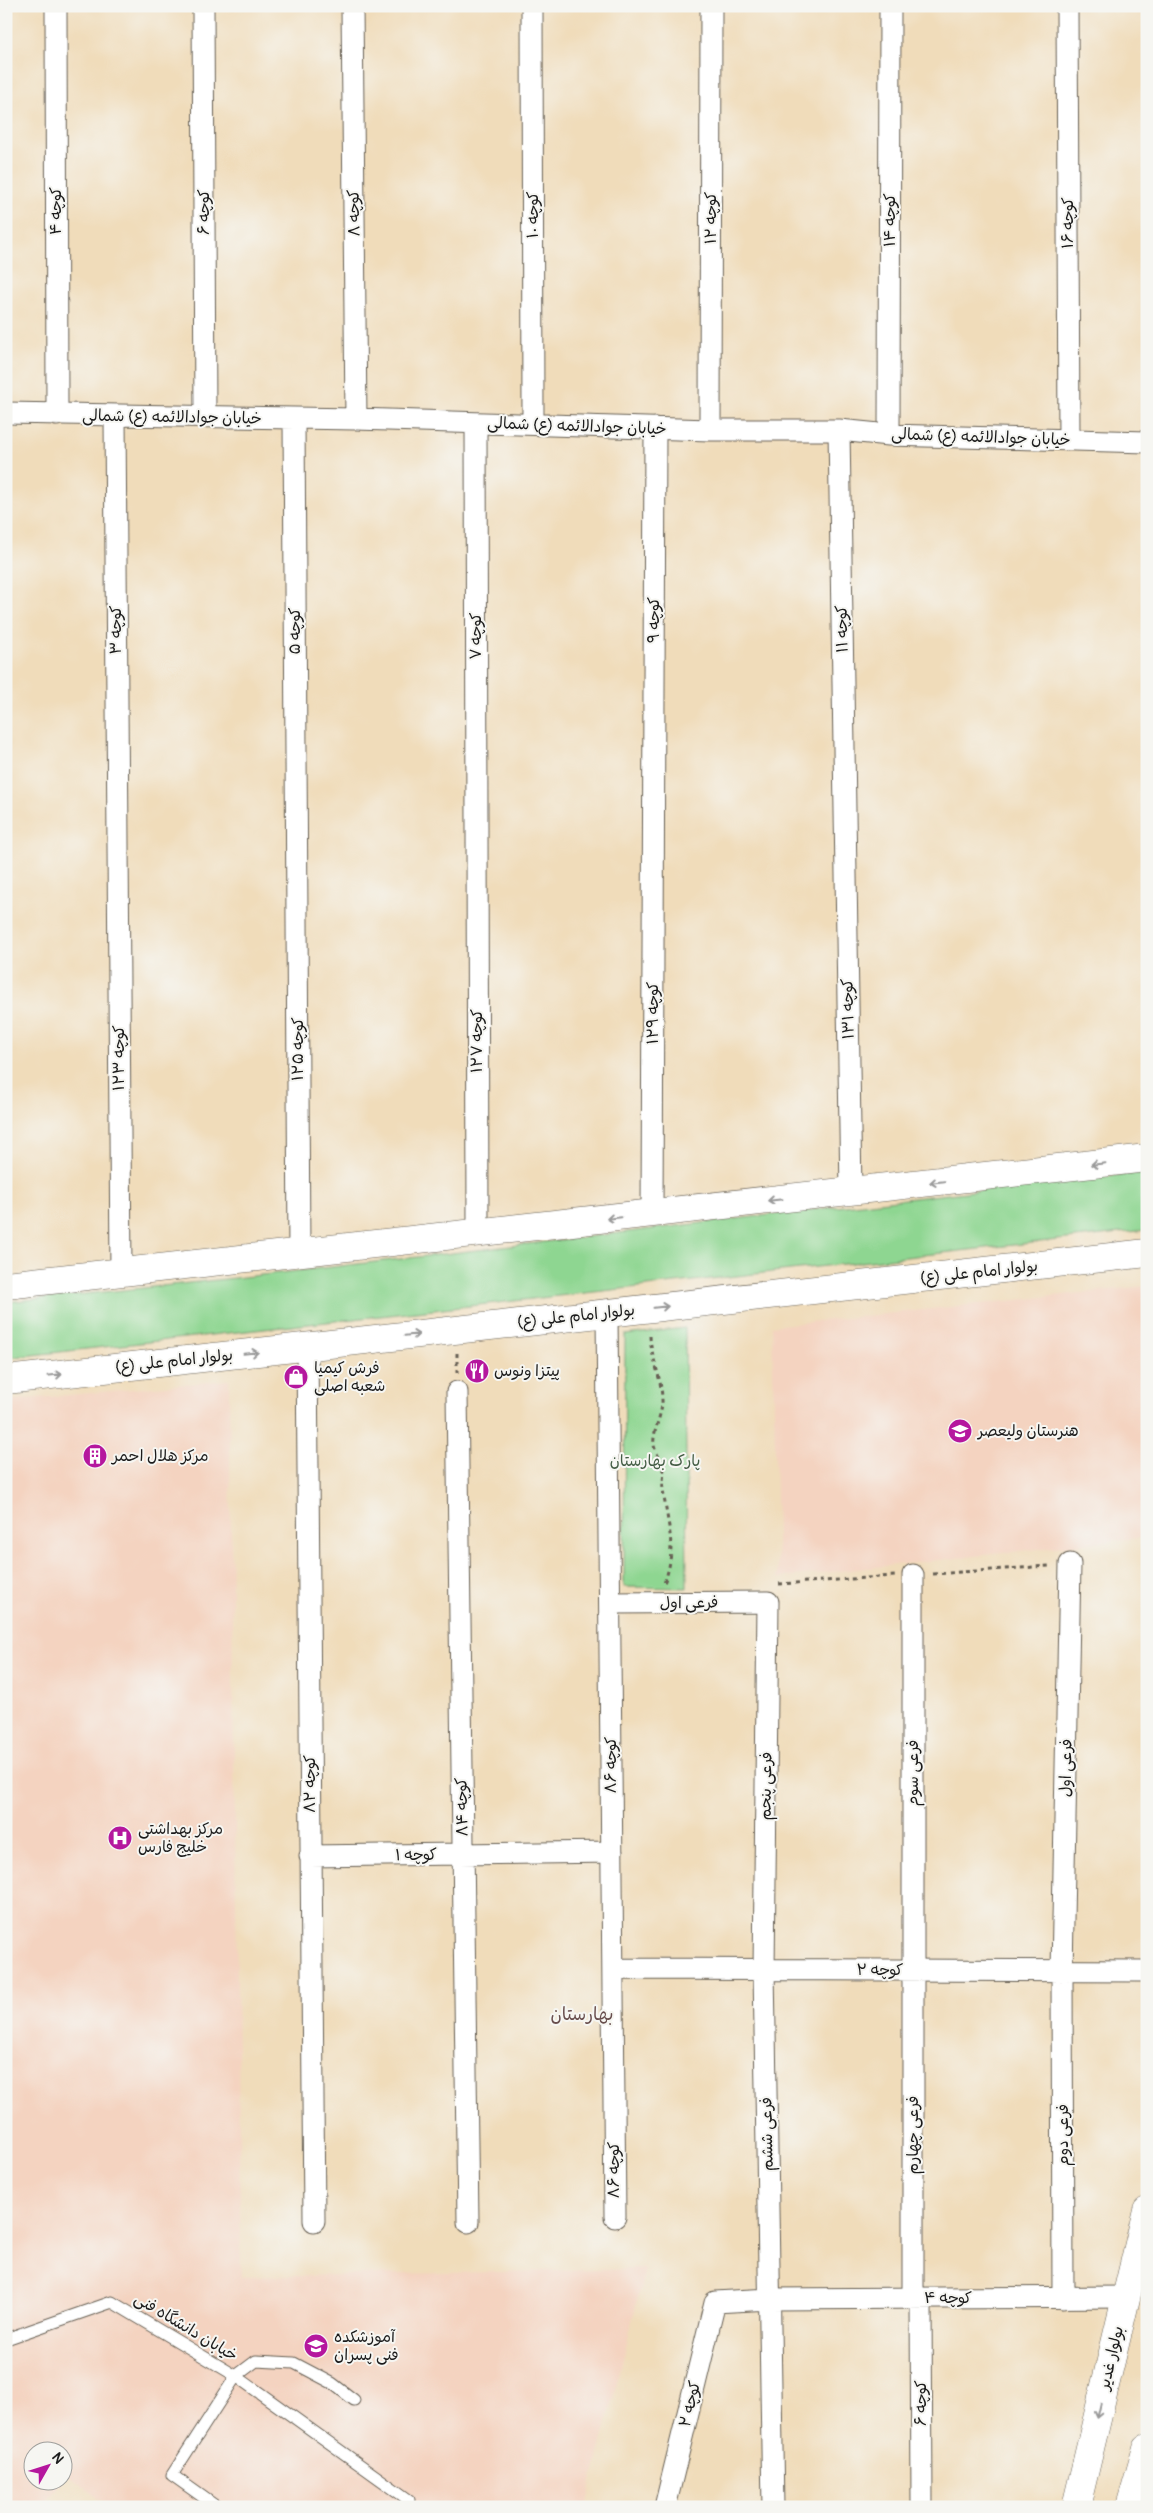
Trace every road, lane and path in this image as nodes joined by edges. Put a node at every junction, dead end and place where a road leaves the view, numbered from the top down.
1 (56, 6) edge
2 (203, 6) edge
3 (352, 6) edge
4 (532, 6) edge
5 (711, 6) edge
6 (890, 6) edge
7 (1066, 6) edge
8 (6, 413) edge
9 (57, 415) junction
10 (115, 416) junction
11 (205, 417) junction
12 (294, 418) junction
13 (356, 419) junction
14 (476, 423) junction
15 (534, 424) junction
16 (655, 428) junction
17 (710, 430) junction
18 (839, 430) junction
19 (890, 435) junction
20 (1069, 440) junction
21 (1147, 442) edge
22 (654, 812) joint
23 (845, 827) joint
24 (118, 844) joint
25 (296, 844) joint
26 (477, 850) joint
27 (1147, 1158) edge
28 (851, 1192) junction
29 (652, 1214) junction
30 (478, 1233) junction
31 (299, 1253) junction
32 (1147, 1253) edge
33 (121, 1273) junction
34 (6, 1285) edge
35 (607, 1313) junction
36 (457, 1330) junction
37 (650, 1336) dead end
38 (307, 1346) junction
39 (6, 1380) edge
40 (457, 1392) joint
41 (1070, 1564) dead end
42 (913, 1575) dead end
43 (768, 1602) joint
44 (610, 1603) junction
45 (660, 1603) junction
46 (612, 1852) junction
47 (463, 1854) junction
48 (310, 1856) junction
49 (613, 1969) junction
50 (764, 1970) junction
51 (912, 1971) junction
52 (1062, 1971) junction
53 (1147, 1971) edge
54 (1147, 2210) edge
55 (615, 2216) dead end
56 (314, 2222) dead end
57 (468, 2222) dead end
58 (917, 2298) junction
59 (1064, 2298) junction
60 (1126, 2298) junction
61 (770, 2299) junction
62 (715, 2302) joint
63 (6, 2339) edge
64 (236, 2376) junction
65 (354, 2400) dead end
66 (1147, 2448) edge
67 (218, 2507) edge
68 (404, 2507) edge
69 (666, 2507) edge
70 (773, 2507) edge
71 (922, 2507) edge
72 (1076, 2507) edge
73 (1130, 2507) edge

1 - 9 street, کوچه ۴
2 - 11 street, کوچه ۶
3 - 13 street, کوچه ۸
4 - 15 street, کوچه ۱۰
5 - 17 street, کوچه ۱۲
6 - 19 street, کوچه ۱۴
7 - 20 street, کوچه ۱۶
8 - 9 street, خیابان جوادالائمه (ع) شمالی
9 - 10 street, خیابان جوادالائمه (ع) شمالی
10 - 11 street, خیابان جوادالائمه (ع) شمالی
10 - 24 street, کوچه ۳
11 - 12 street, خیابان جوادالائمه (ع) شمالی
12 - 13 street, خیابان جوادالائمه (ع) شمالی
12 - 25 street, کوچه ۵
13 - 14 street, خیابان جوادالائمه (ع) شمالی
14 - 15 street, خیابان جوادالائمه (ع) شمالی
14 - 26 street, کوچه ۷
15 - 16 street, خیابان جوادالائمه (ع) شمالی
16 - 17 street, خیابان جوادالائمه (ع) شمالی
16 - 22 street, کوچه ۹
17 - 18 street, خیابان جوادالائمه (ع) شمالی
18 - 19 street, خیابان جوادالائمه (ع) شمالی
18 - 23 street, کوچه ۱۱
19 - 20 street, خیابان جوادالائمه (ع) شمالی
20 - 21 street, خیابان جوادالائمه (ع) شمالی
22 - 29 street, کوچه ۱۲۹
23 - 28 street, کوچه ۱۳۱
24 - 33 street, کوچه ۱۲۳
25 - 31 street, کوچه ۱۲۵
26 - 30 street, کوچه ۱۲۷
27 -> 28 main road
28 -> 29 main road
29 -> 30 main road
30 - 31 main road
31 - 33 main road
35 -> 32 main road, بولوار امام علی (ع)
33 - 34 main road
35 - 36 main road, بولوار امام علی (ع)
35 - 44 street, کوچه ۸۶
38 -> 36 main road, بولوار امام علی (ع)
36 - 40 path
37 - 45 path
39 -> 38 main road, بولوار امام علی (ع)
38 - 48 street, کوچه ۸۲
40 - 47 street, کوچه ۸۴
41 - 52 street, فرعی اول
42 - 51 street, فرعی سوم
43 - 45 street, فرعی اول
43 - 50 street, فرعی پنجم
44 - 45 street, فرعی اول
44 - 46 street, کوچه ۸۶
46 - 47 street, کوچه ۱
46 - 49 street, کوچه ۸۶
47 - 48 street, کوچه ۱
47 - 57 street, کوچه ۸۴
48 - 56 street, کوچه ۸۲
49 - 50 street, کوچه ۲
49 - 55 street, کوچه ۸۶
50 - 51 street, کوچه ۲
50 - 61 street, فرعی ششم
51 - 52 street, کوچه ۲
51 - 58 street, فرعی چهارم
52 - 53 street, کوچه ۲
52 - 59 street, فرعی دوم
54 - 60 main road, بولوار غدیر
58 - 59 street, کوچه ۴
58 - 61 street, کوچه ۴
58 - 71 street, کوچه ۶
59 - 60 street, کوچه ۴
60 -> 72 main road, بولوار غدیر
61 - 62 street, کوچه ۴
61 - 70 street
62 - 69 street, کوچه ۲
63 - 64 lane, خیابان دانشگاه فنی
64 - 65 lane, خیابان دانشگاه فنی
64 - 67 lane, خیابان دانشگاه فنی
64 - 68 lane, خیابان دانشگاه فنی
66 - 73 main road

